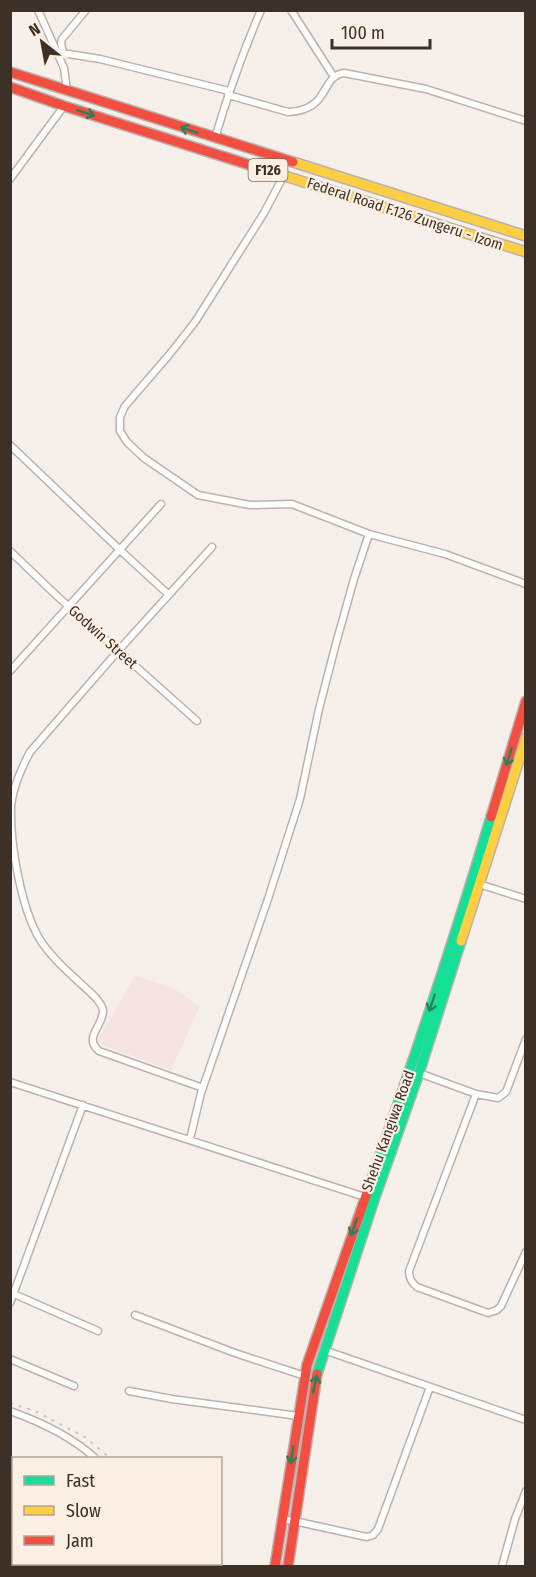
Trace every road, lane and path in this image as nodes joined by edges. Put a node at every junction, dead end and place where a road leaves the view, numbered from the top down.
1 (39, 10) edge
2 (86, 10) edge
3 (261, 10) edge
4 (291, 10) edge
5 (60, 52) junction
6 (10, 72) edge
7 (334, 77) junction
8 (10, 87) edge
9 (67, 90) junction
10 (228, 93) junction
11 (64, 106) junction
12 (525, 121) edge
13 (215, 138) junction
14 (284, 175) junction
15 (10, 179) edge
16 (394, 195) junction
17 (390, 209) junction
18 (525, 236) edge
19 (525, 252) edge
20 (10, 445) edge
21 (161, 504) dead end
22 (369, 534) junction
23 (212, 547) dead end
24 (120, 550) junction
25 (10, 551) edge
26 (525, 584) edge
27 (169, 595) junction
28 (69, 607) junction
29 (118, 651) junction
30 (10, 672) edge
31 (525, 701) edge
32 (197, 721) dead end
33 (525, 738) edge
34 (479, 884) junction
35 (525, 898) edge
36 (525, 1040) edge
37 (419, 1073) junction
38 (10, 1082) edge
39 (203, 1088) junction
40 (476, 1094) junction
41 (83, 1105) junction
42 (190, 1139) junction
43 (365, 1197) junction
44 (525, 1252) edge
45 (14, 1294) junction
46 (10, 1303) edge
47 (135, 1315) dead end
48 (98, 1332) dead end
49 (324, 1350) junction
50 (10, 1359) edge
51 (305, 1376) junction
52 (74, 1386) dead end
53 (430, 1387) junction
54 (129, 1391) dead end
55 (10, 1411) edge
56 (298, 1416) junction
57 (525, 1420) edge
58 (94, 1457) edge
59 (525, 1491) edge
60 (281, 1519) junction
61 (294, 1521) junction
62 (275, 1566) edge
63 (288, 1566) edge
64 (502, 1566) edge

1 - 5 street
2 - 5 street
3 - 10 street
4 - 7 street
5 - 9 street
5 - 10 street
6 - 9 main road, Federal Road F.126 Zungeru - Izom / F126
7 - 10 street
7 - 12 street
8 - 11 main road, Federal Road F.126 Zungeru - Izom / F126
13 -> 9 main road, Federal Road F.126 Zungeru - Izom / F126
10 - 13 street
11 -> 14 main road, Federal Road F.126 Zungeru - Izom / F126
11 - 15 street
13 - 16 main road, Federal Road F.126 Zungeru - Izom / F126
14 - 17 main road, Federal Road F.126 Zungeru - Izom / F126
14 - 22 street
16 - 17 main road
16 - 18 main road, Federal Road F.126 Zungeru - Izom / F126
17 - 19 main road, Federal Road F.126 Zungeru - Izom / F126
20 - 24 street
21 - 24 street
22 - 26 street
22 - 39 street
23 - 27 street
24 - 27 street
24 - 28 street
25 - 28 street, Godwin Street
27 - 29 street
28 - 29 street, Godwin Street
28 - 30 street
29 - 32 street, Godwin Street
29 - 39 street
31 -> 43 main road, Shehu Kangiwa Road
33 - 34 main road, Shehu Kangiwa Road
34 - 35 street
34 - 37 main road, Shehu Kangiwa Road
36 - 40 street
37 - 40 street
37 - 49 main road, Shehu Kangiwa Road
38 - 41 street
39 - 42 street
40 - 44 street
41 - 42 street
41 - 45 street
42 - 43 street
43 -> 51 main road, Shehu Kangiwa Road
45 - 46 street
45 - 48 street
47 - 51 street
49 - 53 street
61 -> 49 main road, Shehu Kangiwa Road
50 - 52 street
51 - 56 main road, Shehu Kangiwa Road
53 - 57 street
53 - 61 street
54 - 56 street
55 - 58 street
56 -> 60 main road, Shehu Kangiwa Road
59 - 64 street
60 - 61 street
60 - 62 main road, Shehu Kangiwa Road
61 - 63 main road, Shehu Kangiwa Road

